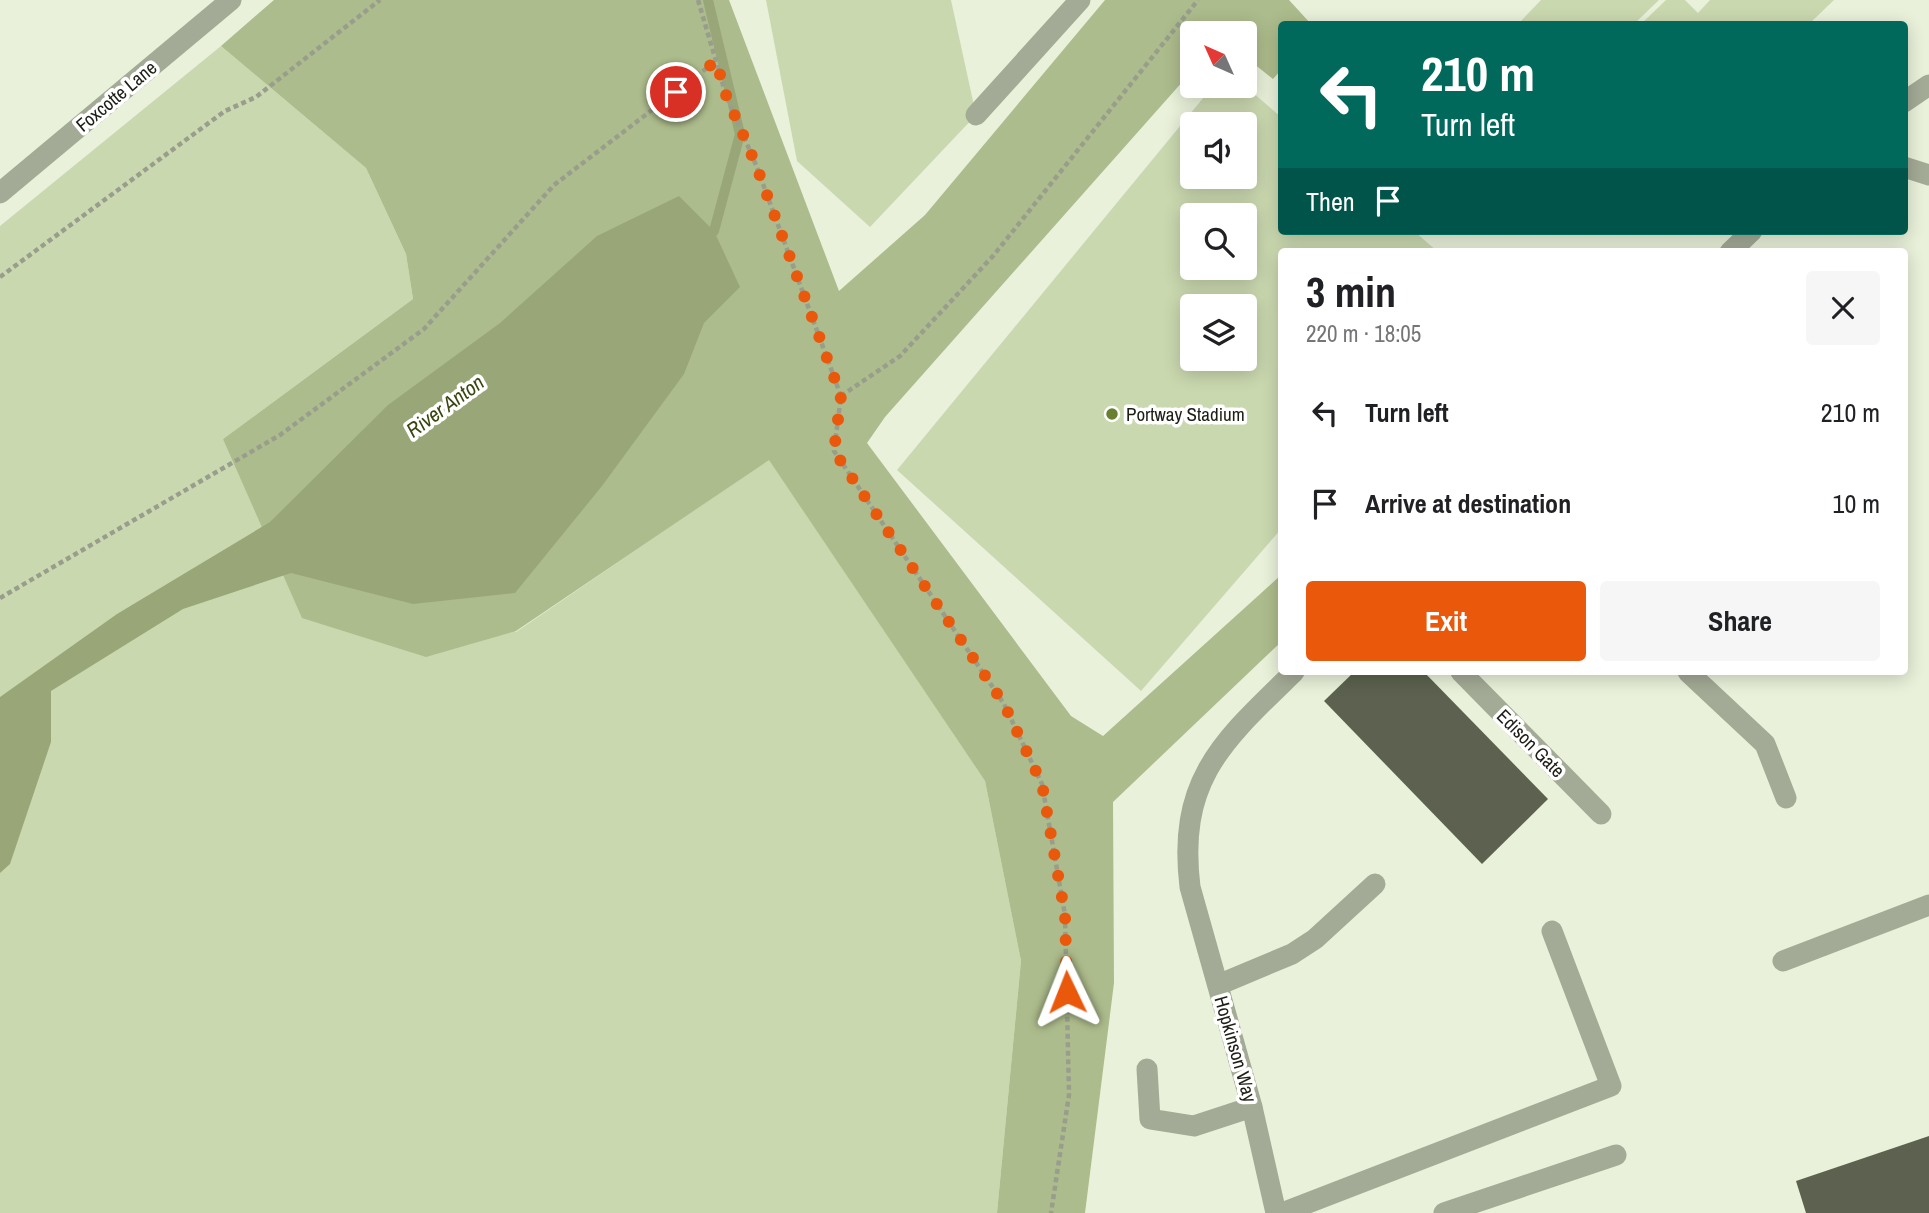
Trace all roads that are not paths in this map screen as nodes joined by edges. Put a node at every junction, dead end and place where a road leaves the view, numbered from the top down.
1 (231, 0) edge
2 (1080, 0) edge
3 (1929, 85) edge
4 (1908, 99) edge
5 (976, 115) dead end
6 (1908, 168) edge
7 (1929, 175) edge
8 (0, 193) edge
9 (1748, 235) edge
10 (1734, 248) edge
11 (1291, 675) edge
12 (1464, 675) edge
13 (1691, 675) edge
14 (1786, 798) dead end
15 (1601, 814) dead end
16 (1375, 884) dead end
17 (1929, 905) edge
18 (1552, 931) dead end
19 (1783, 961) dead end
20 (1217, 985) junction
21 (1147, 1069) dead end
22 (1252, 1107) junction
23 (1616, 1155) dead end
24 (1276, 1213) edge
25 (1282, 1213) edge
26 (1444, 1213) edge

1 - 8 street, Foxcotte Lane
2 - 5 street
3 - 4 street
6 - 7 street
9 - 10 street
11 - 20 street, Hopkinson Way
12 - 15 street, Edison Gate
13 - 14 street
16 - 20 street
17 - 19 street
18 - 25 street
20 - 22 street, Hopkinson Way
21 - 22 street
22 - 24 street, Hopkinson Way
23 - 26 street

